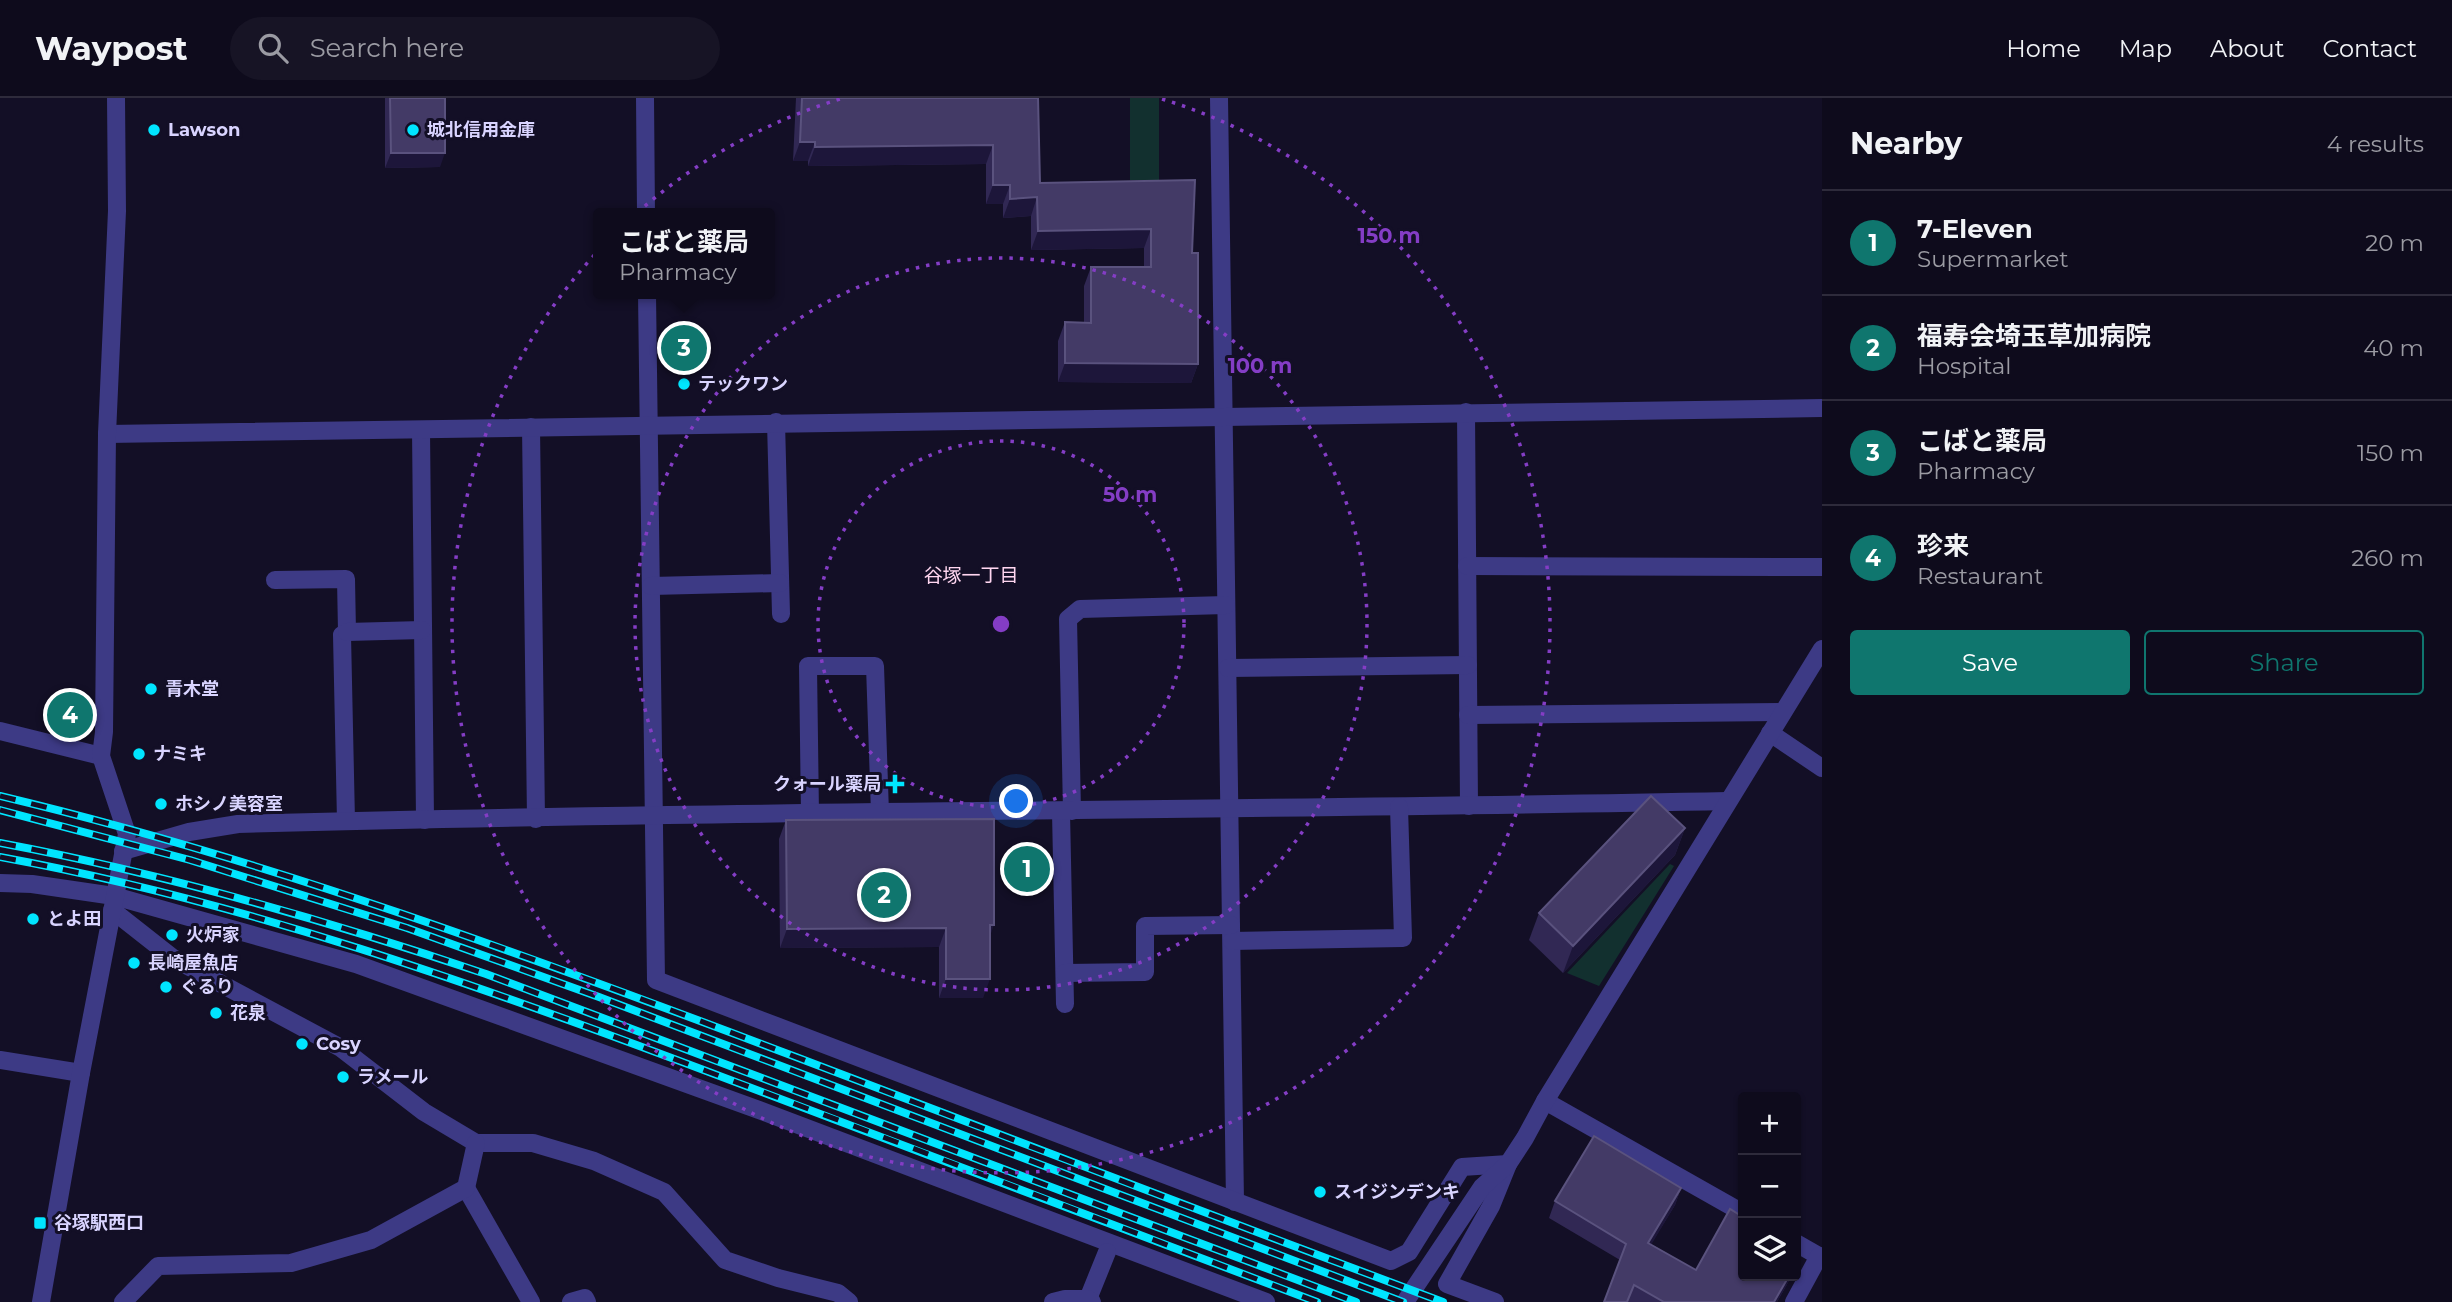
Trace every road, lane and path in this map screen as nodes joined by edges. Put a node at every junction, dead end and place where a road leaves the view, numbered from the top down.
1 (116, 98) edge
2 (645, 98) edge
3 (1219, 98) edge
4 (646, 208) edge
5 (647, 299) edge
6 (1822, 408) edge
7 (1466, 412) junction
8 (1225, 415) junction
9 (776, 422) junction
10 (649, 425) junction
11 (531, 427) junction
12 (421, 430) junction
13 (107, 433) junction
14 (1467, 566) junction
15 (1822, 567) edge
16 (275, 580) dead end
17 (780, 583) junction
18 (651, 586) junction
19 (1226, 605) junction
20 (781, 614) dead end
21 (422, 630) junction
22 (347, 632) junction
23 (1822, 649) edge
24 (1468, 665) junction
25 (1228, 668) junction
26 (1783, 712) junction
27 (1468, 715) junction
28 (0, 731) edge
29 (1770, 733) junction
30 (101, 756) junction
31 (1822, 768) edge
32 (1728, 801) junction
33 (1469, 806) junction
34 (1230, 807) junction
35 (1399, 807) junction
36 (1067, 811) junction
37 (880, 813) junction
38 (810, 814) junction
39 (653, 816) junction
40 (536, 819) junction
41 (425, 820) junction
42 (346, 821) junction
43 (123, 851) junction
44 (0, 883) edge
45 (113, 903) junction
46 (1231, 933) junction
47 (1065, 973) junction
48 (1065, 1004) dead end
49 (0, 1060) edge
50 (81, 1073) junction
51 (1545, 1101) junction
52 (476, 1143) junction
53 (1508, 1164) junction
54 (466, 1188) junction
55 (1235, 1202) junction
56 (1738, 1210) edge
57 (1801, 1245) edge
58 (1107, 1252) dead end
59 (1819, 1253) edge
60 (1090, 1300) edge
61 (41, 1302) edge
62 (123, 1302) edge
63 (531, 1302) edge
64 (571, 1302) edge
65 (587, 1302) edge
66 (849, 1302) edge
67 (1054, 1302) edge
68 (1266, 1302) edge
69 (1405, 1302) edge
70 (1494, 1302) edge
71 (1794, 1302) edge

1 - 13 street
2 - 4 street
3 - 8 street
5 - 10 street
6 - 7 street
7 - 8 street
7 - 14 street
8 - 9 street
8 - 19 street
9 - 10 street
9 - 17 street
10 - 11 street
10 - 18 street
11 - 12 street
11 - 40 street
12 - 13 street
12 - 21 street
13 - 30 street
14 - 15 street
14 - 24 street
16 - 22 street
17 - 18 street
17 - 20 street
18 - 39 street
19 - 25 street
19 - 36 street
21 - 22 street
21 - 41 street
22 - 42 street
23 - 26 street
24 - 25 street
24 - 27 street
25 - 34 street
26 - 27 street
26 - 29 street
27 - 33 street
28 - 30 street
29 - 31 street
29 - 32 street
30 - 43 street
32 - 33 street
32 - 51 street
33 - 35 street
34 - 35 street
34 - 36 street
34 - 46 street
35 - 46 street
36 - 37 street
36 - 47 street
37 - 38 street
37 - 38 street
38 - 39 street
39 - 40 street
39 - 55 street
40 - 41 street
41 - 42 street
42 - 43 street
43 - 45 street
44 - 45 street
45 - 50 street
45 - 52 street
45 - 68 street
46 - 47 street
46 - 55 street
47 - 48 street
49 - 50 street
50 - 61 street
51 - 53 street
51 - 56 street
52 - 54 street
52 - 66 street
53 - 55 street
53 - 69 street
53 - 70 street
54 - 62 street
54 - 63 street
57 - 59 street
58 - 60 street
59 - 71 street
60 - 67 street
64 - 65 street

